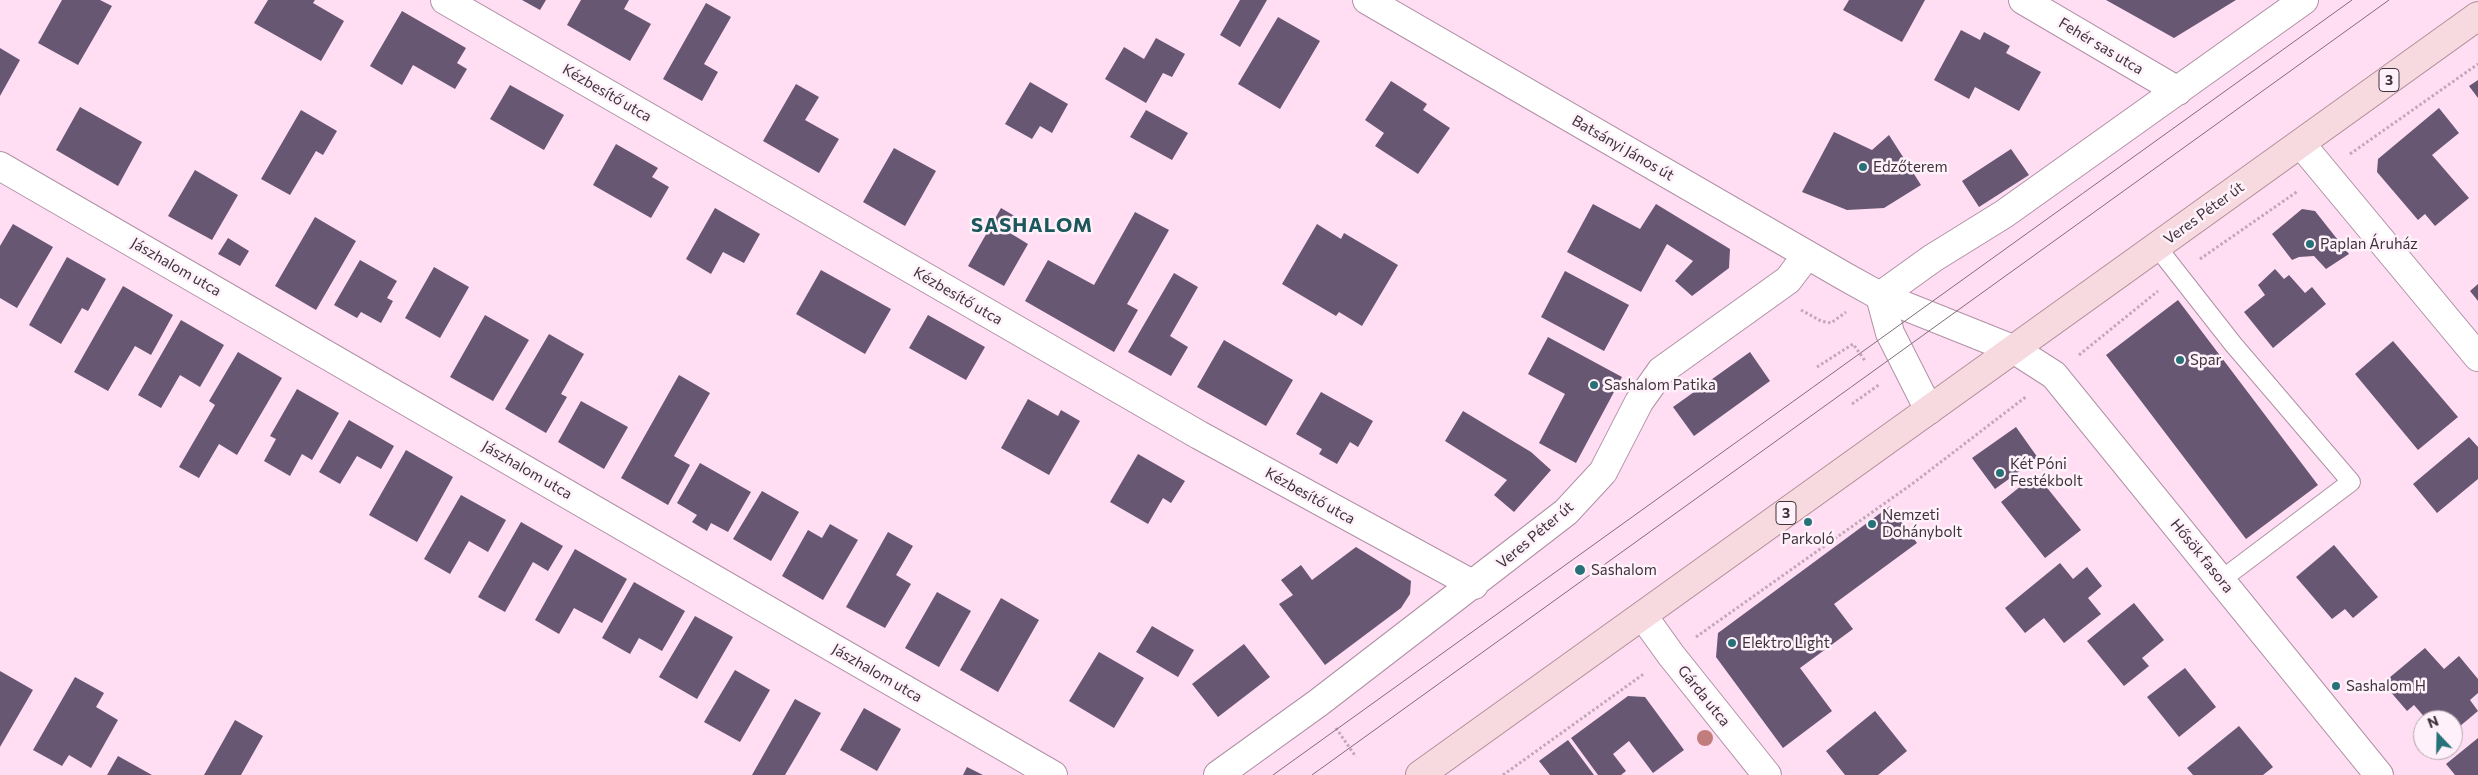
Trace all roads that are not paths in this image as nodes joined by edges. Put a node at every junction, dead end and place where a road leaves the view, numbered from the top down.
1 (445, 0) edge
2 (1367, 0) edge
3 (2024, 0) edge
4 (2304, 0) edge
5 (2478, 16) edge
6 (2178, 91) junction
7 (2301, 144) junction
8 (0, 166) edge
9 (2157, 247) junction
10 (1807, 255) junction
11 (1880, 296) junction
12 (2015, 350) junction
13 (2478, 357) edge
14 (1929, 410) junction
15 (2221, 580) junction
16 (1474, 585) junction
17 (1643, 616) junction
18 (1053, 775) edge
19 (1218, 775) edge
20 (1420, 775) edge
21 (1767, 775) edge
22 (2378, 775) edge

1 - 16 street, Kézbesítő utca
2 - 10 street, Batsányi János út
3 - 6 street, Fehér sas utca
4 - 6 street
5 - 7 main road, Veres Péter út / 3
6 - 11 street
7 - 9 main road, Veres Péter út / 3
7 - 13 street
8 - 18 street, Jászhalom utca
9 - 12 main road, Veres Péter út / 3
9 - 15 lane
10 - 11 street, Batsányi János út
10 - 16 street, Veres Péter út
11 - 12 street, Batsányi János út
11 - 14 street
12 - 14 main road, Veres Péter út / 3
12 - 15 street, Hősök fasora
14 - 17 main road, Veres Péter út / 3
15 - 22 street, Hősök fasora
16 - 19 street, Veres Péter út
17 - 20 main road, Veres Péter út / 3
17 - 21 street, Gárda utca

